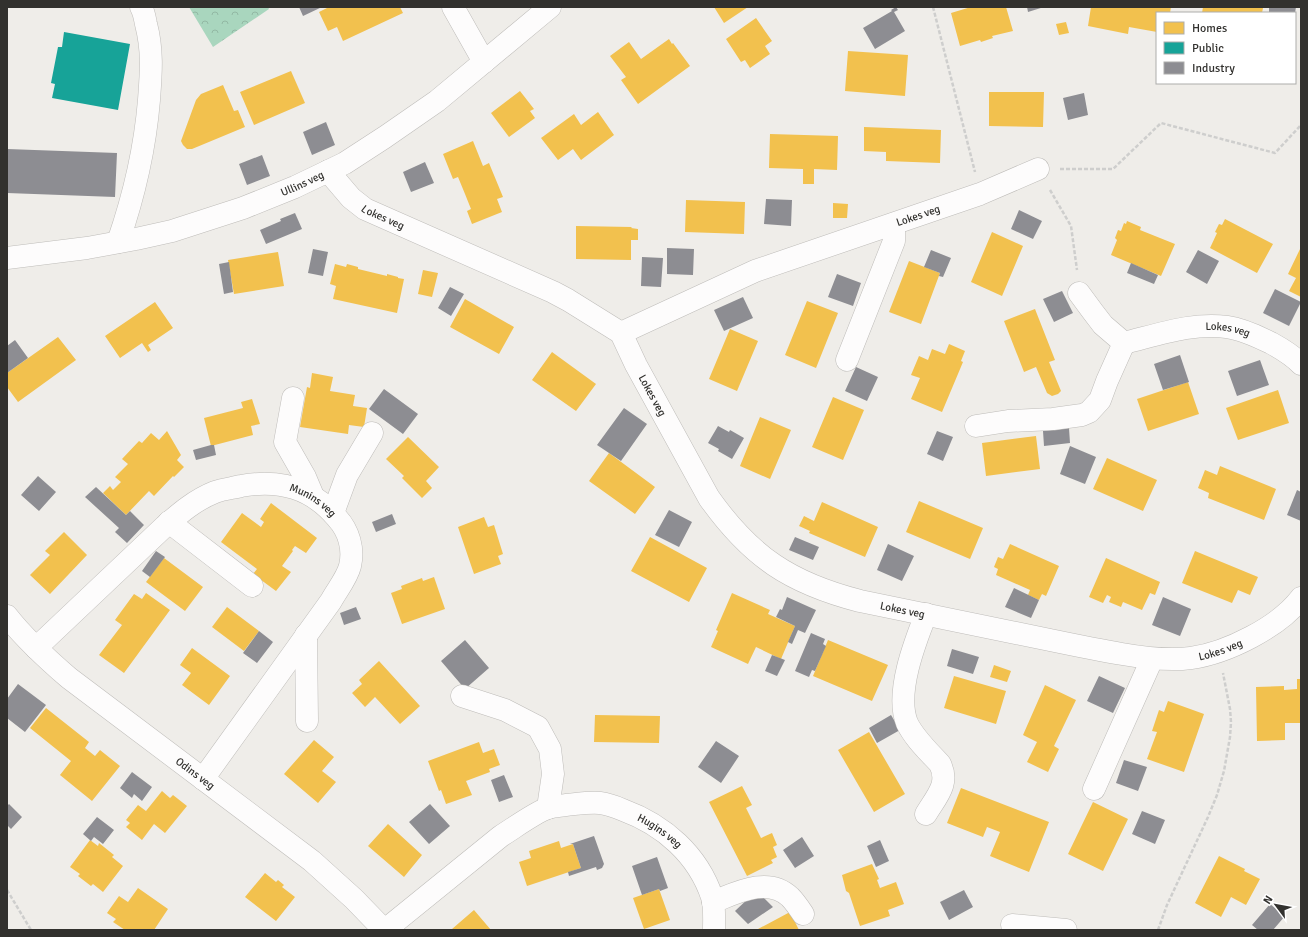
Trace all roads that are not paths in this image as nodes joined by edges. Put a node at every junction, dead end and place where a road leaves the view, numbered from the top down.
1 (141, 7) edge
2 (453, 7) edge
3 (550, 7) edge
4 (484, 62) junction
5 (1038, 170) road end
6 (328, 171) junction
7 (894, 224) junction
8 (118, 242) junction
9 (7, 258) edge
10 (1079, 293) road end
11 (621, 333) junction
12 (1124, 343) junction
13 (847, 360) dead end
14 (1301, 364) edge
15 (293, 398) dead end
16 (976, 426) dead end
17 (372, 433) dead end
18 (313, 496) junction
19 (333, 513) junction
20 (169, 522) junction
21 (252, 586) dead end
22 (1300, 601) edge
23 (926, 614) junction
24 (9, 626) edge
25 (306, 635) junction
26 (36, 648) junction
27 (1152, 659) junction
28 (462, 696) dead end
29 (306, 722) dead end
30 (203, 779) junction
31 (1094, 789) dead end
32 (548, 808) junction
33 (926, 814) dead end
34 (713, 902) junction
35 (803, 914) dead end
36 (1012, 926) dead end
37 (384, 930) edge
38 (714, 930) edge
39 (1066, 930) edge

1 - 8 street
2 - 4 street
3 - 4 street, Ullins veg
4 - 6 street, Ullins veg
5 - 7 street, Lokes veg
6 - 8 street, Ullins veg
6 - 11 street, Lokes veg
7 - 11 street, Lokes veg
7 - 13 street
8 - 9 street, Ullins veg
10 - 12 street
11 - 23 street, Lokes veg
12 - 14 street, Lokes veg
12 - 16 street
15 - 18 street
17 - 19 street
18 - 19 street, Munins veg
18 - 20 street, Munins veg
19 - 25 street, Munins veg
20 - 21 street
20 - 26 street, Munins veg
22 - 27 street, Lokes veg
23 - 27 street, Lokes veg
23 - 33 street
24 - 26 street, Odins veg
25 - 29 street
25 - 30 street, Munins veg
26 - 30 street, Odins veg
27 - 31 street
28 - 32 street
30 - 37 street, Odins veg
32 - 34 street, Hugins veg
32 - 37 street, Hugins veg
34 - 35 street
34 - 38 street, Hugins veg
36 - 39 street

